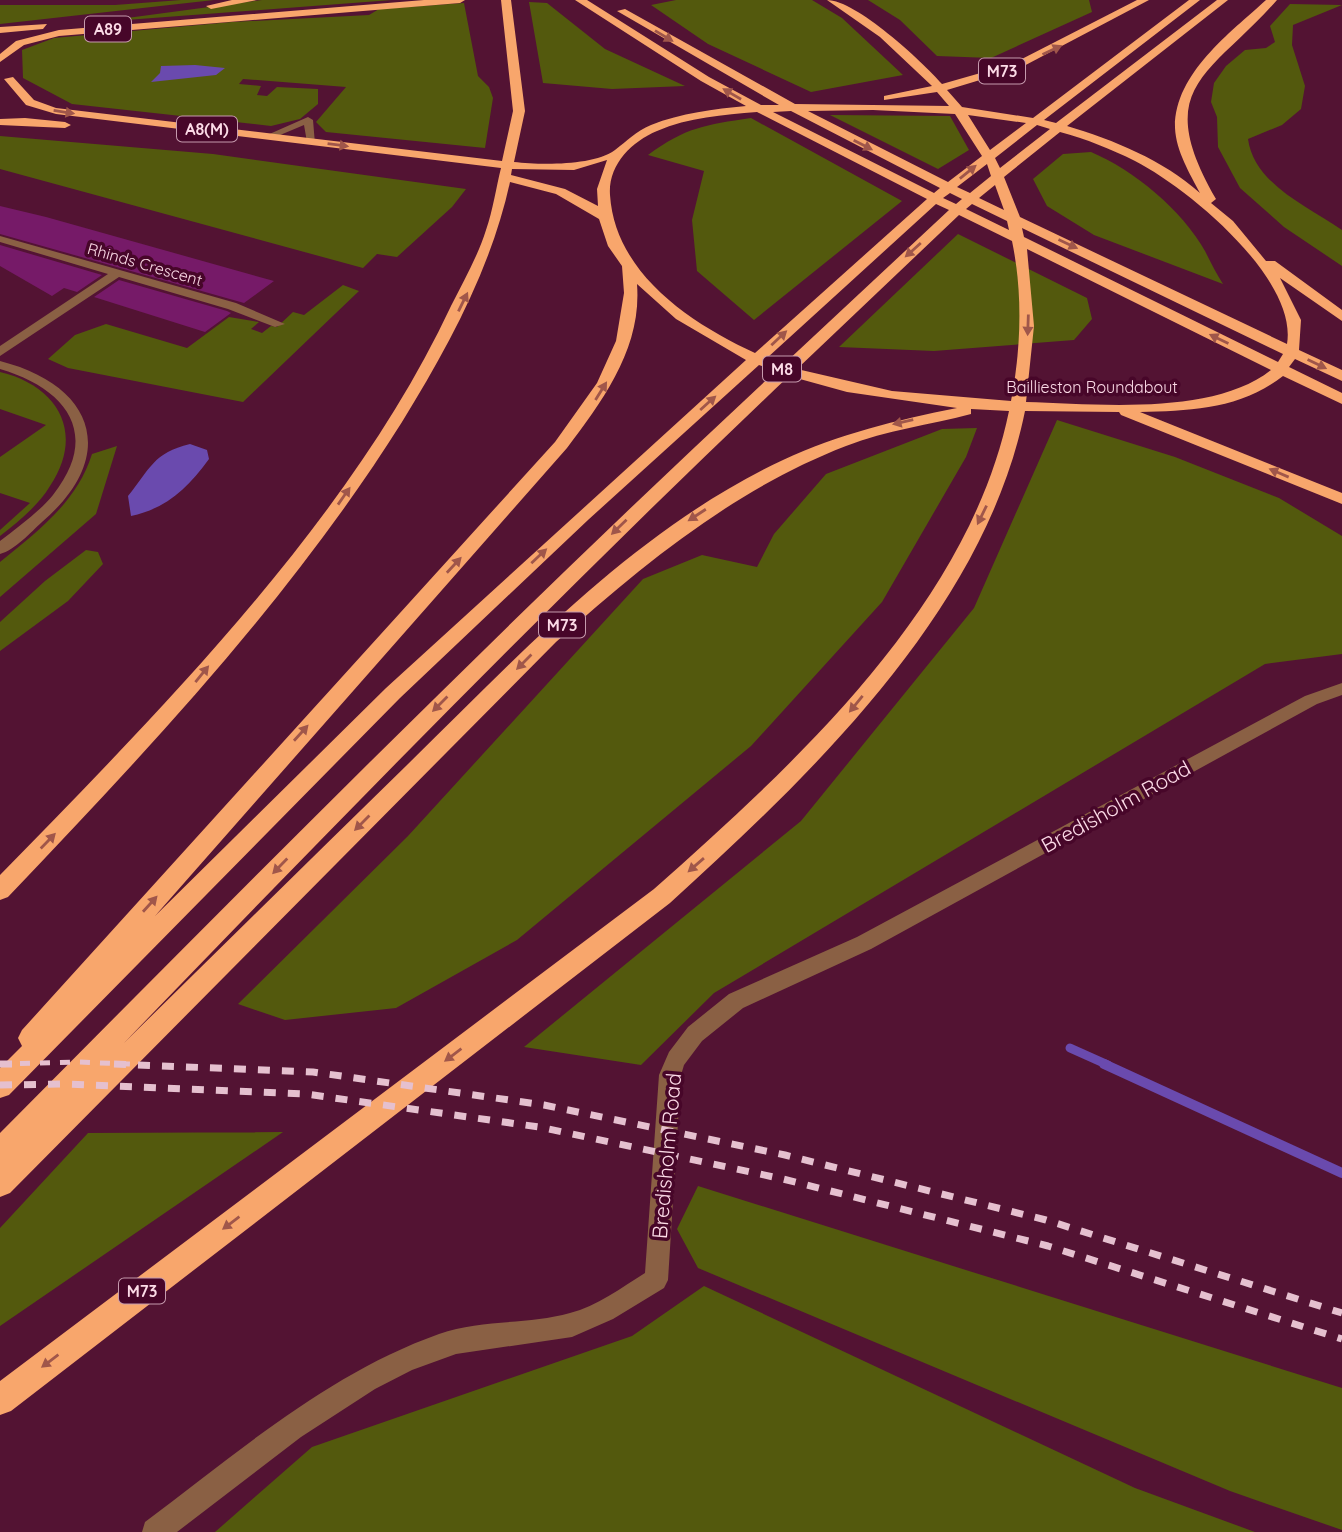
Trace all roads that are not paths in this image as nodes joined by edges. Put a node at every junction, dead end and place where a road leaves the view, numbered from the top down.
1 (252, 0) edge
2 (460, 0) edge
3 (506, 0) edge
4 (580, 0) edge
5 (606, 0) edge
6 (832, 0) edge
7 (1144, 0) edge
8 (1195, 0) edge
9 (1223, 0) edge
10 (1272, 0) edge
11 (454, 1) edge
12 (194, 8) dead end
13 (167, 12) dead end
14 (0, 30) edge
15 (0, 58) edge
16 (9, 79) junction
17 (1, 94) edge
18 (871, 104) junction
19 (0, 122) edge
20 (270, 136) junction
21 (312, 142) junction
22 (616, 154) junction
23 (1219, 215) junction
24 (604, 217) junction
25 (1, 239) edge
26 (1255, 253) junction
27 (629, 266) junction
28 (119, 272) junction
29 (1342, 317) edge
30 (279, 324) dead end
31 (0, 352) edge
32 (0, 365) edge
33 (1342, 376) edge
34 (1342, 399) edge
35 (1043, 405) junction
36 (1112, 407) junction
37 (1342, 499) edge
38 (0, 549) edge
39 (1342, 689) edge
40 (0, 890) edge
41 (115, 960) junction
42 (0, 1073) edge
43 (0, 1086) edge
44 (1, 1151) edge
45 (0, 1183) edge
46 (0, 1401) edge
47 (155, 1532) edge

1 - 12 highway
2 - 11 highway, A89
40 -> 3 highway
34 -> 4 highway
5 -> 33 highway
6 -> 46 highway, M73
18 -> 7 highway, M73
41 -> 8 highway
9 -> 44 highway, M73
10 - 23 highway
11 - 15 highway, A89
13 - 14 highway, A89
15 - 16 highway
16 - 17 highway
16 -> 20 highway, A8(M)
18 - 22 highway, Baillieston Roundabout / M8
18 - 23 highway, Baillieston Roundabout / M8
19 - 24 highway, A8(M)
20 - 21 highway, A8(M)
20 - 21 street
21 -> 22 highway, A8(M)
22 - 24 highway, Baillieston Roundabout / M8
23 - 26 highway, Baillieston Roundabout / M8
24 - 27 highway, Baillieston Roundabout / M8
25 - 28 street, Rhinds Crescent
26 - 29 highway, M8
26 - 36 highway, Baillieston Roundabout / M8
27 - 35 highway, Baillieston Roundabout / M8
41 -> 27 highway
28 - 30 street, Rhinds Crescent
28 - 31 street
32 - 38 street
35 - 36 highway, Baillieston Roundabout / M8
35 -> 45 highway, M73
37 -> 36 highway, M8
39 - 47 street, Bredisholm Road
41 - 42 highway
41 - 43 highway

